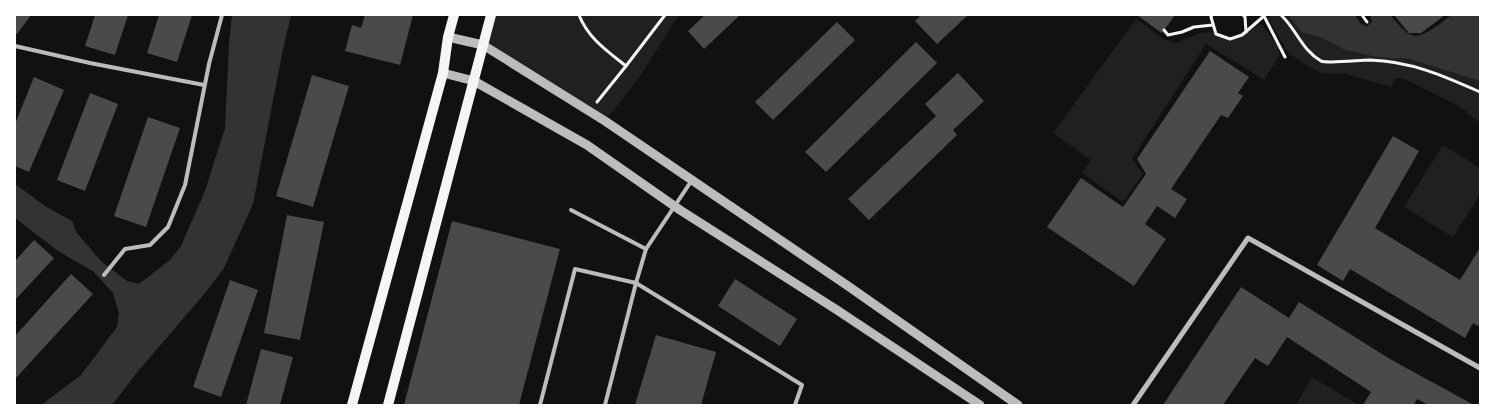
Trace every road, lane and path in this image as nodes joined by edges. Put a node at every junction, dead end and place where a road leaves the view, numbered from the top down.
1 (222, 15) edge
2 (454, 15) edge
3 (491, 15) edge
4 (579, 15) edge
5 (665, 15) edge
6 (1212, 15) edge
7 (1243, 15) edge
8 (1265, 15) edge
9 (1281, 15) edge
10 (1362, 15) edge
11 (1367, 22) dead end
12 (1213, 25) junction
13 (1164, 30) dead end
14 (1246, 32) junction
15 (448, 37) junction
16 (483, 45) junction
17 (15, 46) edge
18 (1284, 58) dead end
19 (626, 66) junction
20 (443, 72) junction
21 (474, 81) junction
22 (204, 85) junction
23 (1480, 92) edge
24 (589, 112) junction
25 (692, 180) junction
26 (571, 210) dead end
27 (646, 249) junction
28 (104, 275) dead end
29 (636, 283) junction
30 (1480, 368) edge
31 (352, 405) edge
32 (388, 405) edge
33 (540, 405) edge
34 (605, 405) edge
35 (795, 405) edge
36 (980, 405) edge
37 (1018, 405) edge
38 (1133, 405) edge

1 - 22 lane
2 - 15 main road
3 - 16 main road
4 - 19 path
5 - 19 path
6 - 12 path
7 - 14 path
8 - 14 path
8 - 18 path
9 - 23 path
10 - 11 path
12 - 13 path
12 - 14 path
15 - 16 street
15 - 20 main road
16 - 21 main road
16 - 24 street
17 - 22 lane
19 - 24 path
20 - 21 street
20 - 31 main road
21 - 32 main road
21 - 36 street
22 - 28 lane
24 - 25 street
25 - 27 lane
25 - 37 street
26 - 27 lane
27 - 29 lane
29 - 33 lane
29 - 34 lane
29 - 35 lane
30 - 38 street

